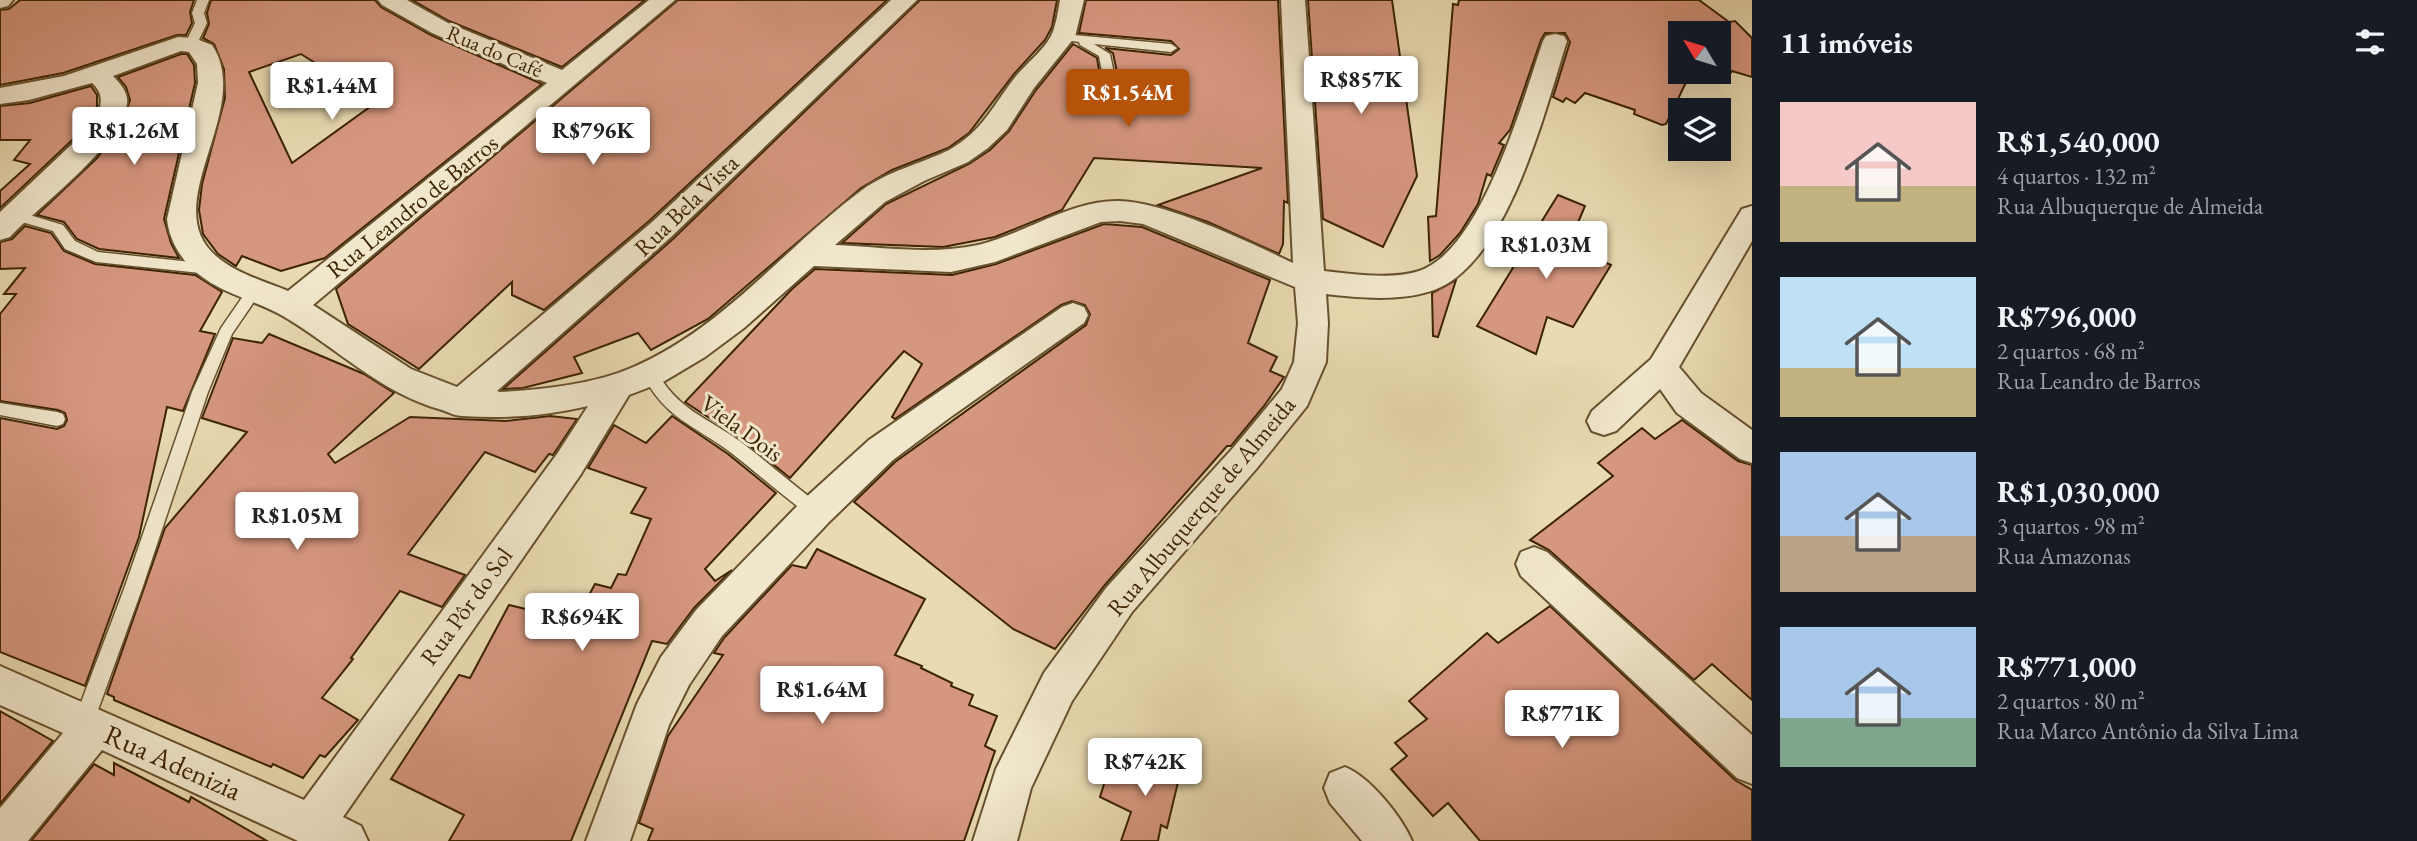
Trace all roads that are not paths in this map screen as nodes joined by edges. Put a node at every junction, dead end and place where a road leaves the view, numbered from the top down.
1 (202, 0) edge
2 (390, 0) edge
3 (663, 0) edge
4 (905, 0) edge
5 (1072, 0) edge
6 (1293, 0) edge
7 (1068, 38) junction
8 (1555, 41) dead end
9 (191, 44) junction
10 (1171, 48) dead end
11 (95, 74) junction
12 (565, 81) junction
13 (1110, 83) dead end
14 (0, 96) edge
15 (1752, 216) edge
16 (6, 223) edge
17 (807, 255) junction
18 (213, 270) junction
19 (1309, 280) junction
20 (255, 290) junction
21 (291, 306) junction
22 (1073, 315) dead end
23 (1661, 368) junction
24 (635, 380) junction
25 (461, 403) junction
26 (0, 409) edge
27 (57, 419) dead end
28 (1604, 421) dead end
29 (1752, 449) edge
30 (816, 511) junction
31 (1534, 564) dead end
32 (0, 685) edge
33 (90, 724) junction
34 (1752, 763) edge
35 (1345, 788) dead end
36 (329, 833) edge
37 (0, 841) edge
38 (608, 841) edge
39 (995, 841) edge
40 (1390, 841) edge

1 - 9 lane
2 - 12 street, Rua do Café
3 - 12 street, Rua Leandro de Barros
4 - 25 street, Rua Bela Vista
5 - 7 street
6 - 19 street, Rua Albuquerque de Almeida
7 - 10 lane
7 - 13 lane
7 - 17 street
8 - 19 street
9 - 11 street
9 - 18 street
11 - 14 street
11 - 16 street
12 - 21 street, Rua Leandro de Barros
15 - 23 street
16 - 18 lane
17 - 19 street
17 - 24 street
18 - 20 street
19 - 39 street, Rua Albuquerque de Almeida
20 - 21 street
20 - 33 lane
21 - 25 street
22 - 30 street
23 - 28 street
23 - 29 street
24 - 25 street
24 - 30 lane, Viela Dois
24 - 36 street, Rua Pôr do Sol
26 - 27 lane
30 - 38 street
31 - 34 street
32 - 33 street, Rua Adenizia
33 - 36 street, Rua Adenizia
33 - 37 street
35 - 40 street

